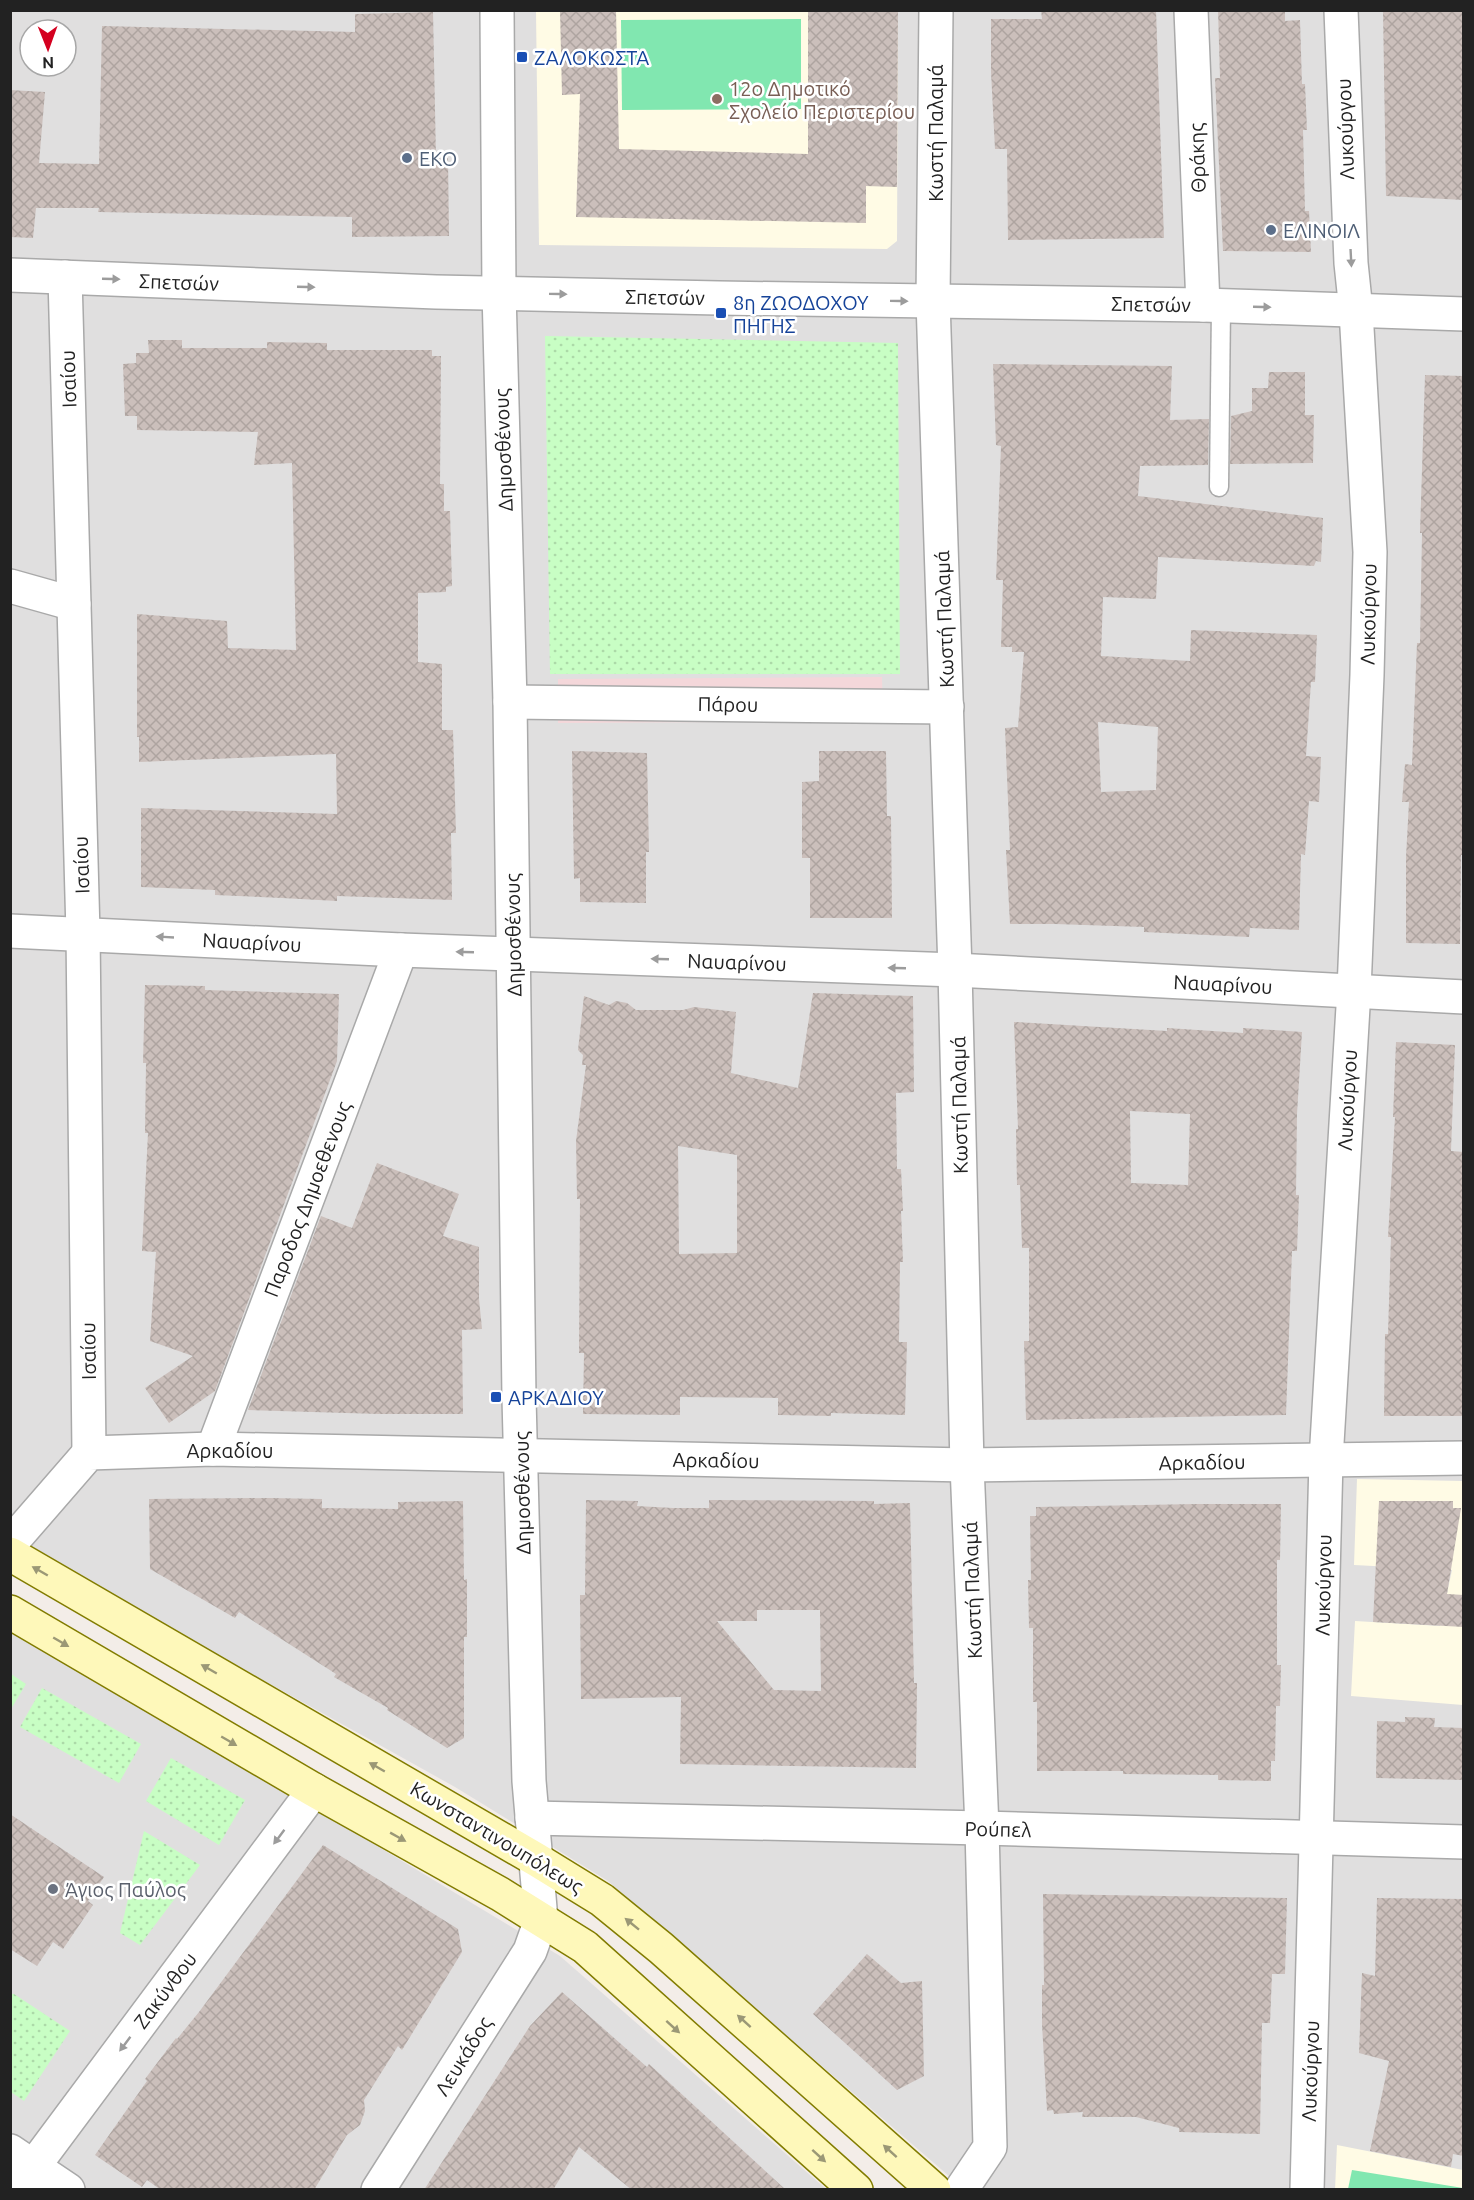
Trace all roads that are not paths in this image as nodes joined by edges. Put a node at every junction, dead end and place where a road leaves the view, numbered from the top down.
1 (496, 10) edge
2 (936, 10) edge
3 (1191, 10) edge
4 (1341, 10) edge
5 (10, 275) edge
6 (65, 277) junction
7 (499, 292) junction
8 (933, 301) junction
9 (1212, 305) junction
10 (1356, 311) junction
11 (1464, 314) edge
12 (1219, 487) dead end
13 (10, 586) edge
14 (74, 604) junction
15 (510, 702) junction
16 (947, 707) junction
17 (10, 931) edge
18 (83, 933) junction
19 (401, 950) junction
20 (513, 954) junction
21 (955, 970) junction
22 (1354, 990) junction
23 (1464, 997) edge
24 (213, 1449) junction
25 (90, 1453) junction
26 (522, 1457) junction
27 (1464, 1458) edge
28 (1326, 1460) junction
29 (967, 1465) junction
30 (10, 1544) edge
31 (10, 1554) edge
32 (10, 1612) edge
33 (314, 1790) junction
34 (532, 1818) junction
35 (982, 1828) junction
36 (1317, 1838) junction
37 (1464, 1842) edge
38 (537, 1860) junction
39 (541, 1920) junction
40 (20, 2169) edge
41 (68, 2190) edge
42 (378, 2190) edge
43 (856, 2190) edge
44 (934, 2190) edge
45 (961, 2190) edge
46 (1307, 2190) edge

1 - 7 street, Δημοσθένους
2 - 8 street, Κωστή Παλαμά
3 - 9 street, Θράκης
4 -> 10 street, Λυκούργου
5 - 6 street, Σπετσών
6 -> 7 street, Σπετσών
6 - 14 street, Ισαίου
7 -> 8 street, Σπετσών
7 - 15 street, Δημοσθένους
8 - 9 street, Σπετσών
8 - 16 street, Κωστή Παλαμά
9 -> 10 street, Σπετσών
9 - 12 lane
10 - 11 street, Σπετσών
10 - 22 street, Λυκούργου
13 - 14 street
14 - 18 street, Ισαίου
15 - 16 street, Πάρου
15 - 20 street, Δημοσθένους
16 - 21 street, Κωστή Παλαμά
17 - 18 street, Ναυαρίνου
19 -> 18 street, Ναυαρίνου
18 - 25 street, Ισαίου
20 -> 19 street, Ναυαρίνου
19 - 24 street, Παροδος Δημοεθενους
21 -> 20 street, Ναυαρίνου
20 - 26 street, Δημοσθένους
21 - 22 street, Ναυαρίνου
21 - 29 street, Κωστή Παλαμά
22 - 23 street, Ναυαρίνου
22 - 28 street, Λυκούργου
24 - 25 street, Αρκαδίου
24 - 26 street, Αρκαδίου
25 - 30 street
26 - 29 street, Αρκαδίου
26 - 34 street, Δημοσθένους
27 - 28 street, Αρκαδίου
28 - 29 street, Αρκαδίου
28 - 36 street, Λυκούργου
29 - 35 street, Κωστή Παλαμά
38 -> 31 main road, Κωνσταντινουπόλεως
32 -> 33 main road
33 -> 39 main road
33 -> 40 street, Ζακύνθου
34 - 35 street, Ρούπελ
34 - 38 street, Δημοσθένους
35 - 36 street, Ρούπελ
35 - 45 street, Κωστή Παλαμά
36 - 37 street, Ρούπελ
36 - 46 street, Λυκούργου
38 - 39 street, Δημοσθένους
44 -> 38 main road, Κωνσταντινουπόλεως
39 - 42 street, Λευκάδος
39 -> 43 main road
40 - 41 street

